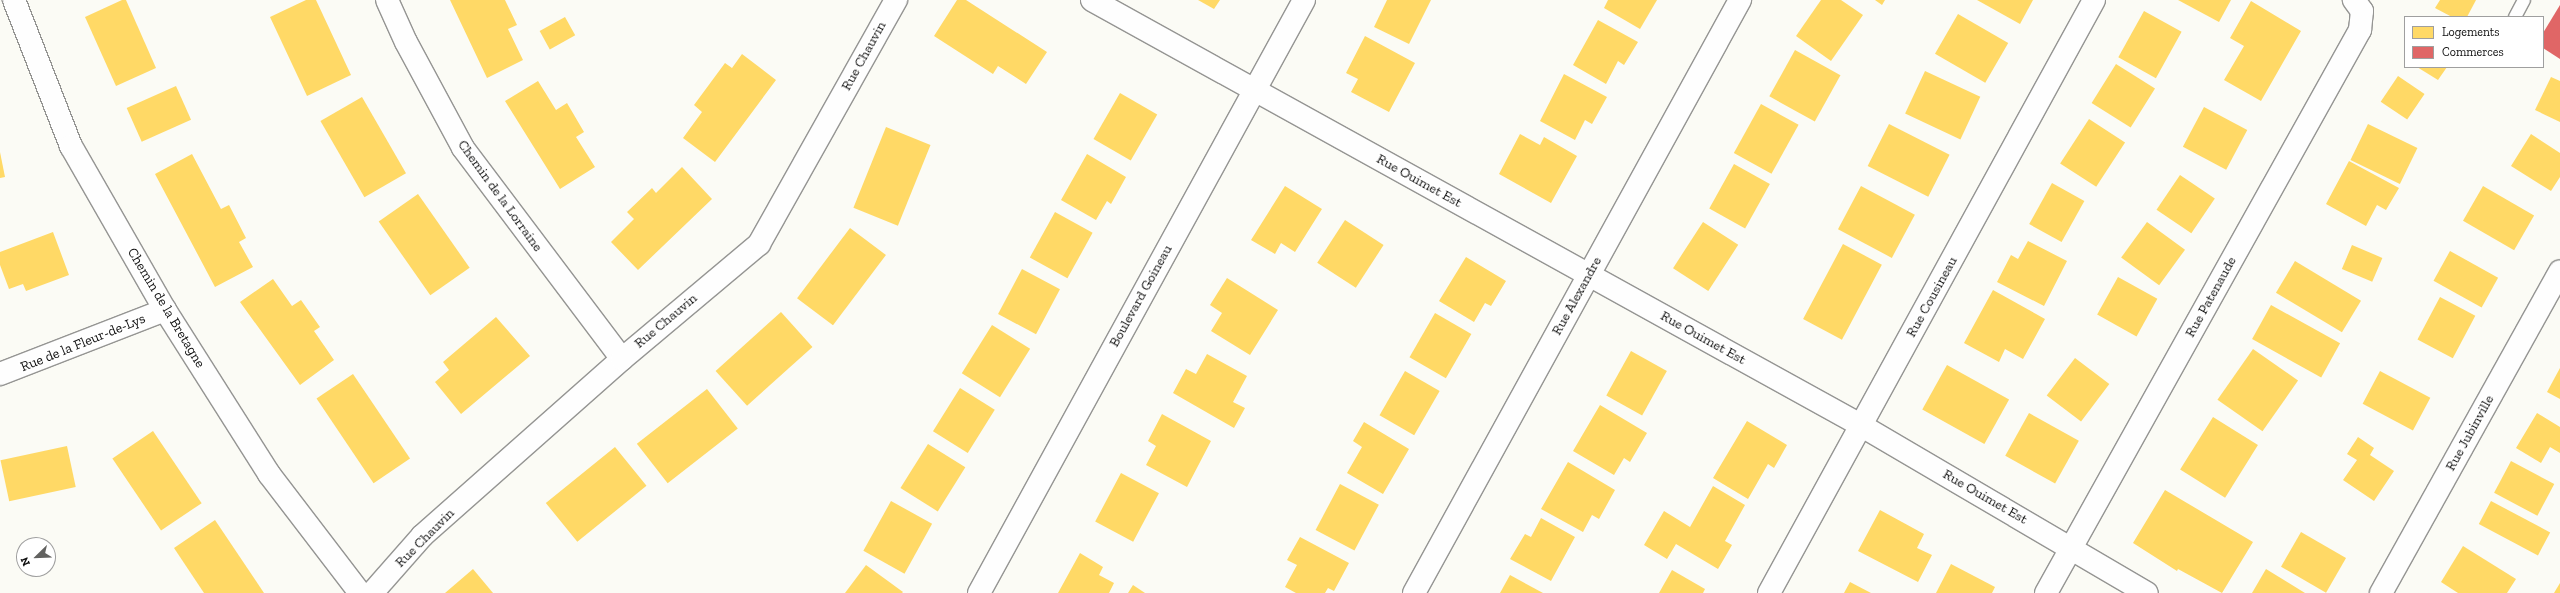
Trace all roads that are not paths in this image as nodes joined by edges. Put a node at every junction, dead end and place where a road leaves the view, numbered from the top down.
1 (387, 0) edge
2 (896, 0) edge
3 (1092, 0) edge
4 (1304, 0) edge
5 (1740, 0) edge
6 (2094, 0) edge
7 (2354, 0) edge
8 (2524, 0) edge
9 (10, 10) edge
10 (2516, 16) edge
11 (1254, 90) junction
12 (2560, 272) edge
13 (1589, 274) junction
14 (165, 310) junction
15 (622, 359) junction
16 (0, 374) edge
17 (1862, 426) junction
18 (2072, 547) junction
19 (360, 593) edge
20 (372, 593) edge
21 (979, 593) edge
22 (1414, 593) edge
23 (1769, 593) edge
24 (2046, 593) edge
25 (2147, 593) edge
26 (2381, 593) edge

1 - 15 street, Chemin de la Lorraine
2 - 15 street, Rue Chauvin
3 - 11 street, Rue Ouimet Est
4 - 11 street, Boulevard Goineau
5 - 13 street, Rue Alexandre
6 - 17 street, Rue Cousineau
7 - 18 street, Rue Patenaude
8 - 10 lane
9 - 14 street, Chemin de la Bretagne
11 - 13 street, Rue Ouimet Est
11 - 21 street, Boulevard Goineau
12 - 26 street, Rue Jubinville
13 - 17 street, Rue Ouimet Est
13 - 22 street, Rue Alexandre
14 - 16 street, Rue de la Fleur-de-Lys
14 - 19 street, Chemin de la Bretagne
15 - 20 street, Rue Chauvin
17 - 18 street, Rue Ouimet Est
17 - 23 street, Rue Cousineau
18 - 24 street, Rue Patenaude
18 - 25 street, Rue Ouimet Est

